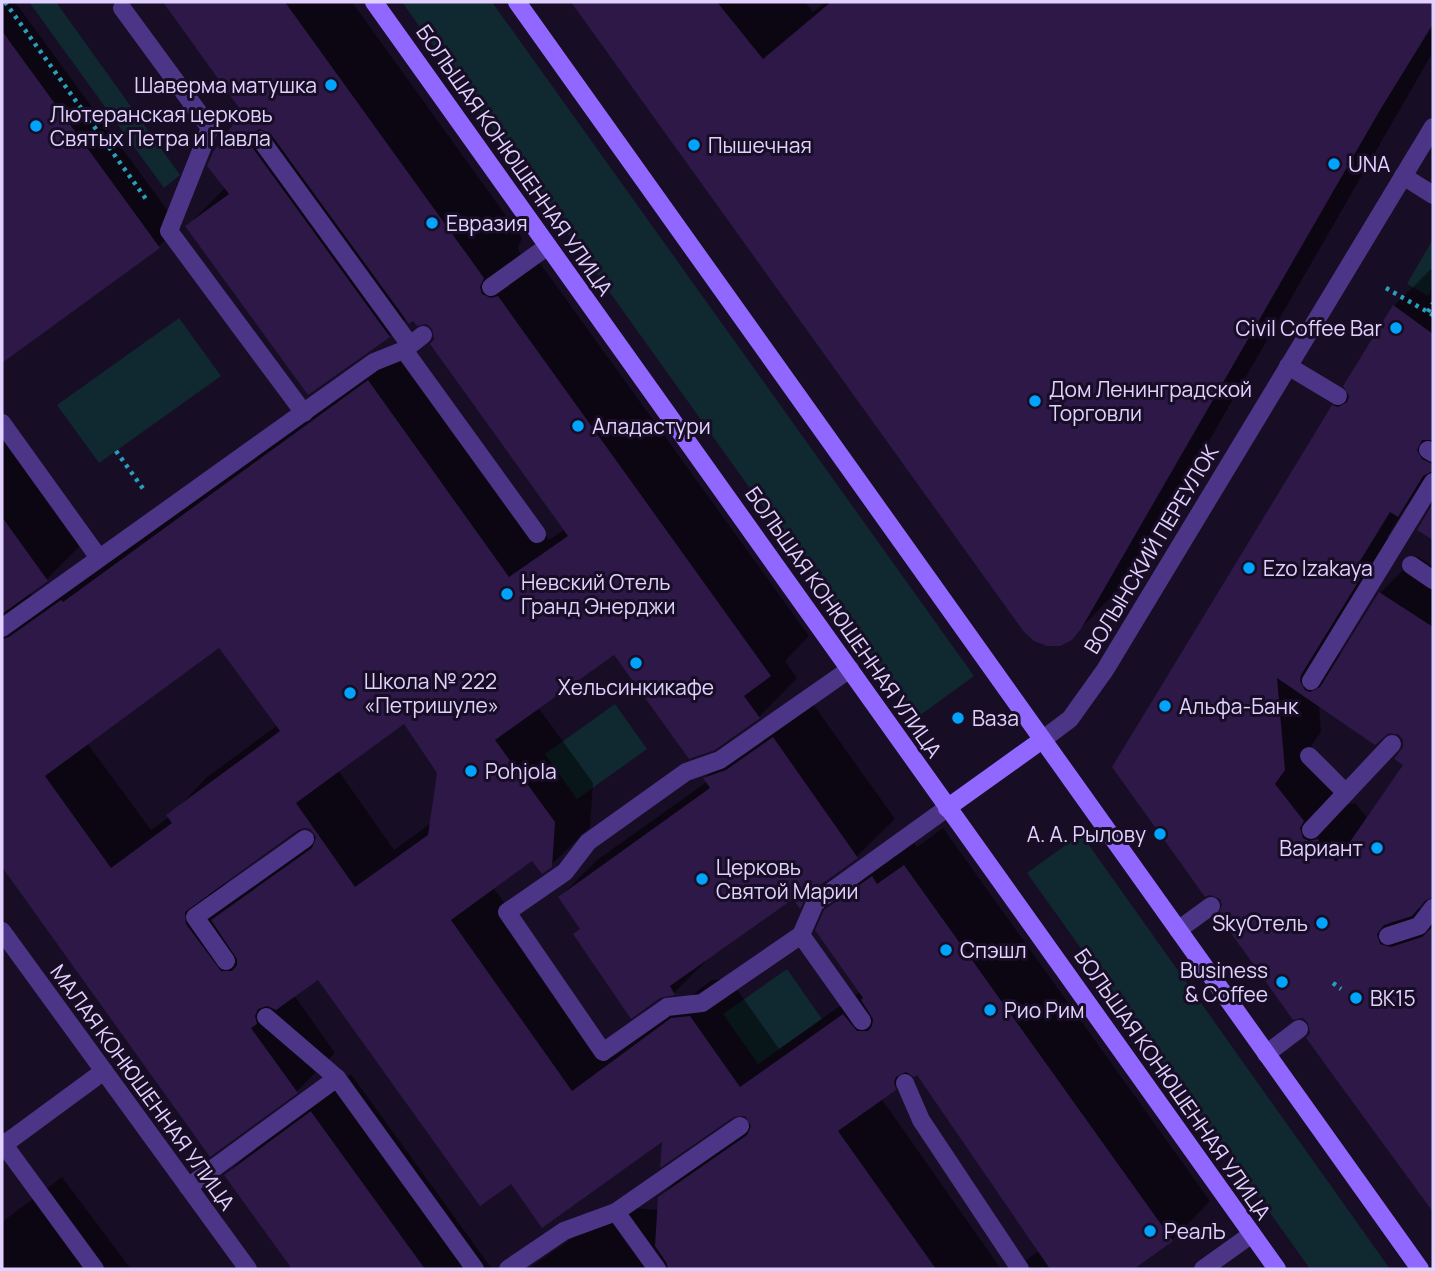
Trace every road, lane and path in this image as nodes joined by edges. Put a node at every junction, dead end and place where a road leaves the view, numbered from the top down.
1 (5, 2) edge
2 (374, 2) edge
3 (517, 2) edge
4 (124, 4) edge
5 (1433, 127) edge
6 (261, 141) dead end
7 (1403, 176) junction
8 (1433, 195) edge
9 (169, 231) junction
10 (548, 246) junction
11 (491, 287) dead end
12 (1386, 288) dead end
13 (1433, 303) edge
14 (1431, 314) edge
15 (412, 343) junction
16 (1288, 366) junction
17 (1338, 396) dead end
18 (304, 413) junction
19 (2, 422) edge
20 (116, 451) dead end
21 (1433, 482) edge
22 (161, 513) junction
23 (537, 534) dead end
24 (99, 558) junction
25 (1411, 565) dead end
26 (1433, 580) edge
27 (2, 628) edge
28 (850, 670) junction
29 (1311, 681) dead end
30 (1042, 740) junction
31 (1392, 744) dead end
32 (1309, 757) dead end
33 (1346, 793) junction
34 (947, 808) junction
35 (1311, 830) dead end
36 (305, 839) dead end
37 (1211, 906) dead end
38 (1433, 908) edge
39 (1178, 930) junction
40 (2, 931) edge
41 (801, 935) junction
42 (1388, 936) dead end
43 (226, 961) dead end
44 (1333, 983) dead end
45 (1341, 989) dead end
46 (266, 1017) dead end
47 (862, 1021) dead end
48 (1299, 1029) dead end
49 (1266, 1054) junction
50 (104, 1072) junction
51 (337, 1078) junction
52 (905, 1083) dead end
53 (740, 1126) dead end
54 (3, 1144) edge
55 (188, 1187) junction
56 (616, 1212) junction
57 (1252, 1234) junction
58 (95, 1269) edge
59 (248, 1269) edge
60 (475, 1269) edge
61 (508, 1269) edge
62 (657, 1269) edge
63 (1020, 1269) edge
64 (1203, 1269) edge
65 (1276, 1269) edge
66 (1420, 1269) edge

1 - 9 path
2 - 10 main road, БОЛЬШАЯ КОНЮШЕННАЯ УЛИЦА
3 - 30 main road
4 - 9 street
5 - 7 street, ВОЛЫНСКИЙ ПЕРЕУЛОК
6 - 15 street
7 - 8 street
7 - 16 street, ВОЛЫНСКИЙ ПЕРЕУЛОК
9 - 18 street
10 - 11 street
10 - 28 main road, БОЛЬШАЯ КОНЮШЕННАЯ УЛИЦА
12 - 14 path
13 - 14 path
15 - 18 street
15 - 23 street
16 - 17 street
16 - 30 street, ВОЛЫНСКИЙ ПЕРЕУЛОК
18 - 22 street
19 - 24 street
20 - 22 path
21 - 29 street
22 - 24 street
24 - 27 street
25 - 26 street
28 - 34 main road, БОЛЬШАЯ КОНЮШЕННАЯ УЛИЦА
28 - 41 street
30 - 34 main road, ВОЛЫНСКИЙ ПЕРЕУЛОК
30 - 39 main road
31 - 33 street
32 - 33 street
33 - 35 street
34 - 41 street
34 - 57 main road, БОЛЬШАЯ КОНЮШЕННАЯ УЛИЦА
36 - 43 street
37 - 39 street
38 - 42 street
39 - 49 main road
40 - 50 street, МАЛАЯ КОНЮШЕННАЯ УЛИЦА
41 - 47 street
44 - 45 path
46 - 51 street
48 - 49 street
49 - 66 main road
50 - 54 street
50 - 55 street, МАЛАЯ КОНЮШЕННАЯ УЛИЦА
51 - 55 street
51 - 60 street
52 - 63 street
53 - 56 street
54 - 58 street
55 - 59 street, МАЛАЯ КОНЮШЕННАЯ УЛИЦА
56 - 61 street
56 - 62 street
57 - 64 street
57 - 65 main road, БОЛЬШАЯ КОНЮШЕННАЯ УЛИЦА

